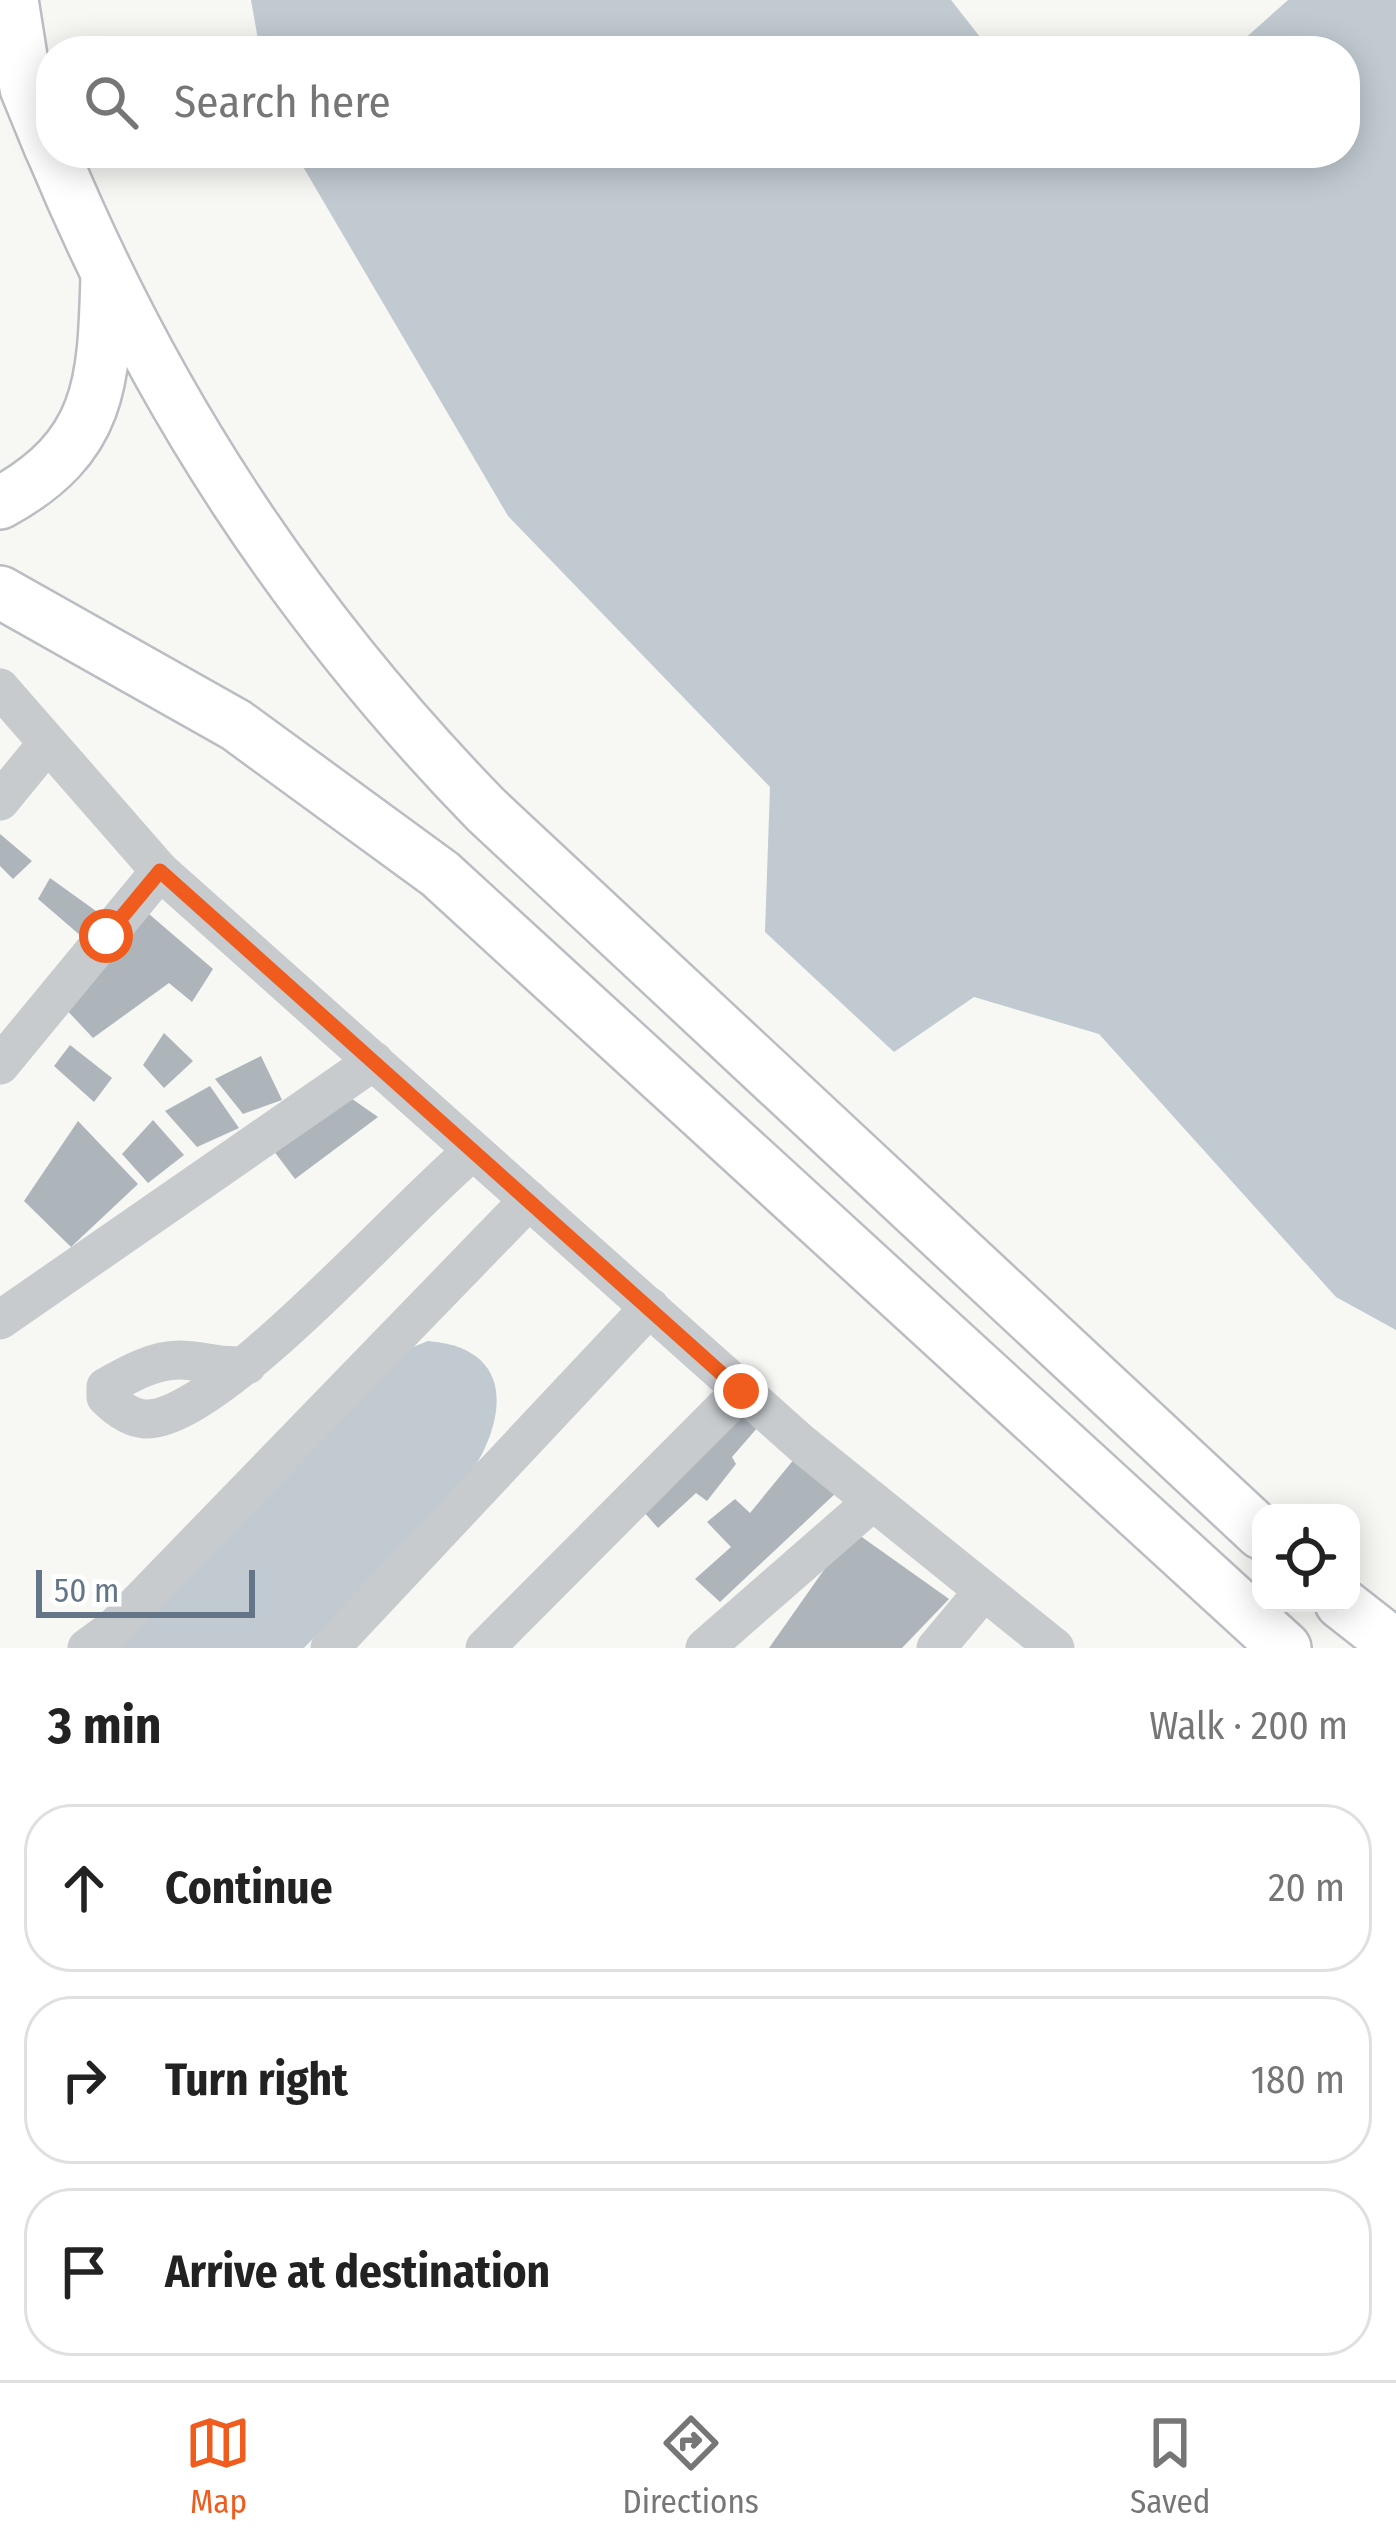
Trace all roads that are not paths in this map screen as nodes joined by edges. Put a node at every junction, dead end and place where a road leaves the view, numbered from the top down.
1 (12, 0) edge
2 (13, 69) edge
3 (36, 117) edge
4 (60, 168) edge
5 (107, 270) junction
6 (0, 502) edge
7 (0, 592) edge
8 (0, 688) edge
9 (46, 745) junction
10 (0, 801) edge
11 (160, 871) junction
12 (374, 1061) junction
13 (0, 1065) edge
14 (472, 1152) junction
15 (529, 1201) junction
16 (650, 1307) junction
17 (0, 1320) edge
18 (247, 1365) dead end
19 (741, 1391) junction
20 (871, 1503) junction
21 (1252, 1525) edge
22 (982, 1592) junction
23 (1353, 1612) edge
24 (1396, 1646) edge
25 (87, 1648) edge
26 (329, 1648) edge
27 (485, 1648) edge
28 (705, 1648) edge
29 (936, 1648) edge
30 (1055, 1648) edge
31 (1285, 1648) edge

1 - 2 main road
2 - 3 main road
4 - 5 main road
5 - 6 main road
5 - 21 main road
7 - 31 main road
8 - 9 street
9 - 10 street
9 - 11 street
11 - 12 street
11 - 13 street
12 - 14 street
12 - 17 street
14 - 15 street
14 - 18 street
15 - 16 street
15 - 25 street
16 - 19 street
16 - 26 street
19 - 20 street
19 - 27 street
20 - 22 street
20 - 28 street
22 - 29 street
22 - 30 street
23 - 24 main road

